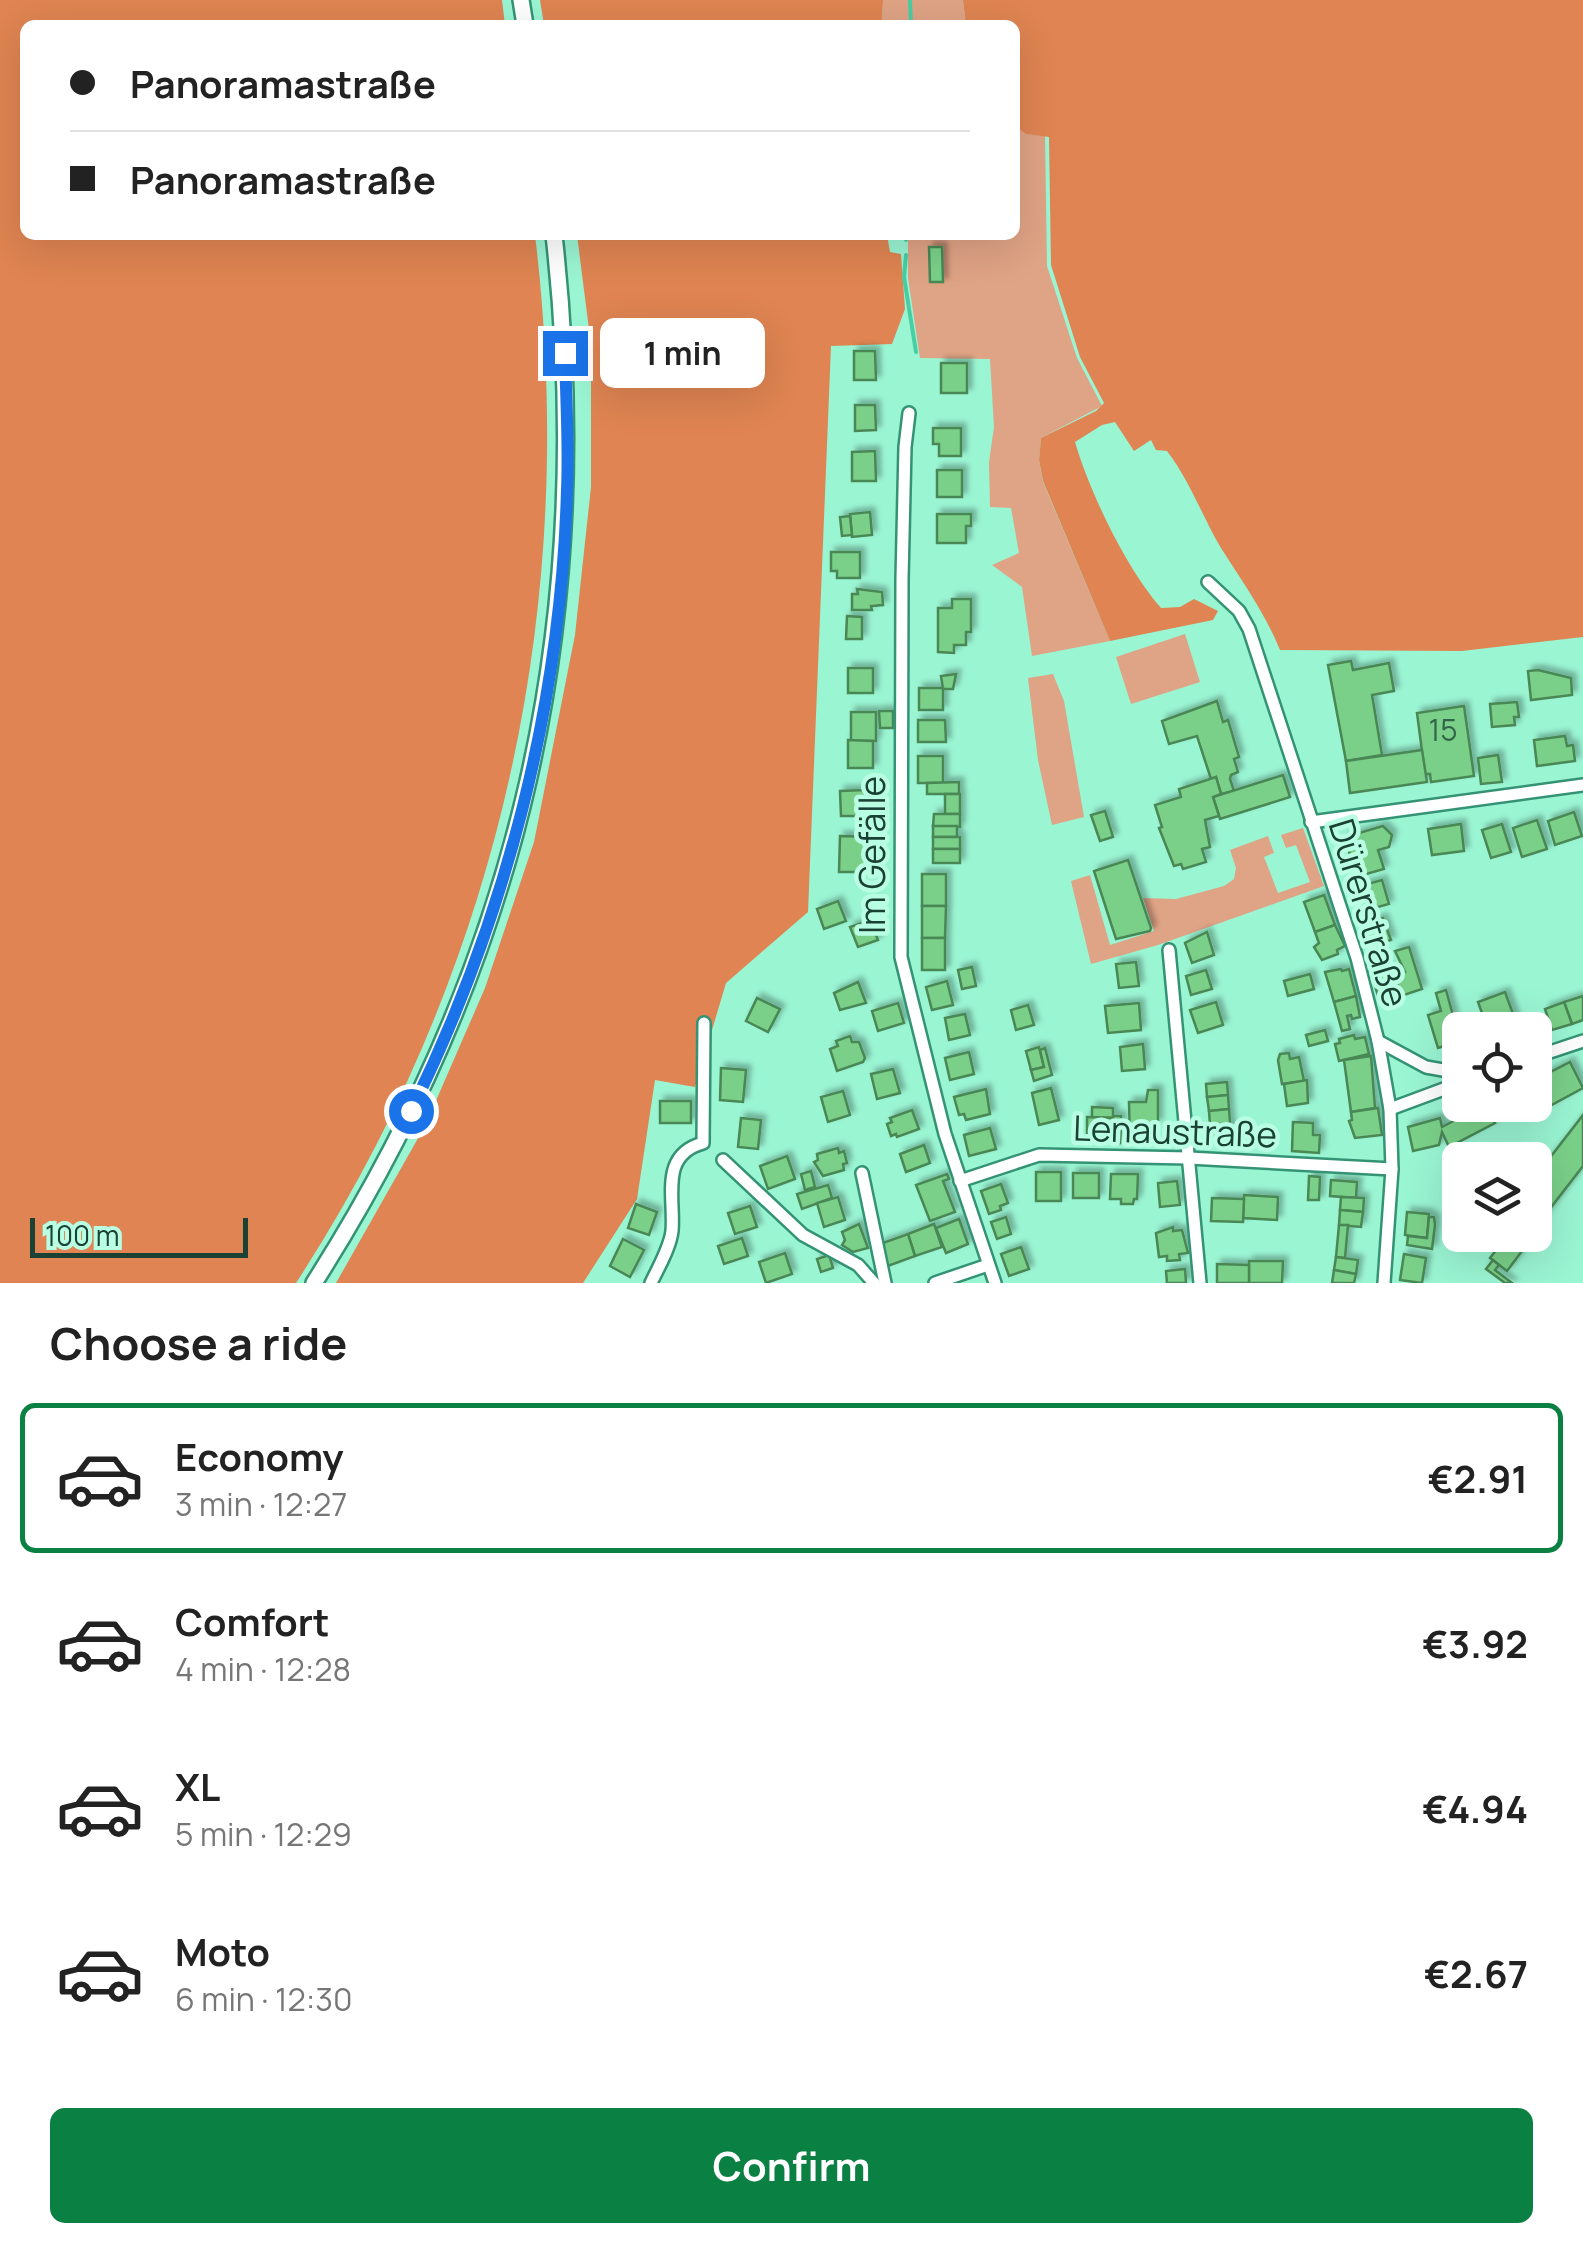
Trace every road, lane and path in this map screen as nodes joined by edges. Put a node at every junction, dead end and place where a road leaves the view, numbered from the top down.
1 (554, 240) edge
2 (909, 413) dead end
3 (1208, 582) dead end
4 (1583, 785) edge
5 (1311, 822) junction
6 (1169, 950) dead end
7 (704, 1023) dead end
8 (1378, 1041) junction
9 (1583, 1041) edge
10 (1552, 1051) edge
11 (1442, 1070) edge
12 (1442, 1090) edge
13 (1390, 1109) junction
14 (1189, 1158) junction
15 (722, 1160) dead end
16 (1392, 1169) junction
17 (862, 1173) dead end
18 (960, 1181) junction
19 (988, 1265) junction
20 (314, 1283) edge
21 (650, 1283) edge
22 (874, 1283) edge
23 (885, 1283) edge
24 (935, 1283) edge
25 (994, 1283) edge
26 (1200, 1283) edge
27 (1384, 1283) edge

1 - 20 main road
2 - 18 street, Im Gefälle
3 - 5 street, Dürerstraße
4 - 5 street
5 - 8 street, Dürerstraße
6 - 14 street
7 - 21 street
8 - 11 street
8 - 13 street, Dürerstraße
9 - 10 street
12 - 13 street
13 - 16 street, Dürerstraße
14 - 16 street, Lenaustraße
14 - 18 street, Lenaustraße
14 - 26 street
15 - 22 street
16 - 27 street, Dürerstraße
17 - 23 street
18 - 19 street, Im Gefälle
19 - 24 street
19 - 25 street, Im Gefälle

